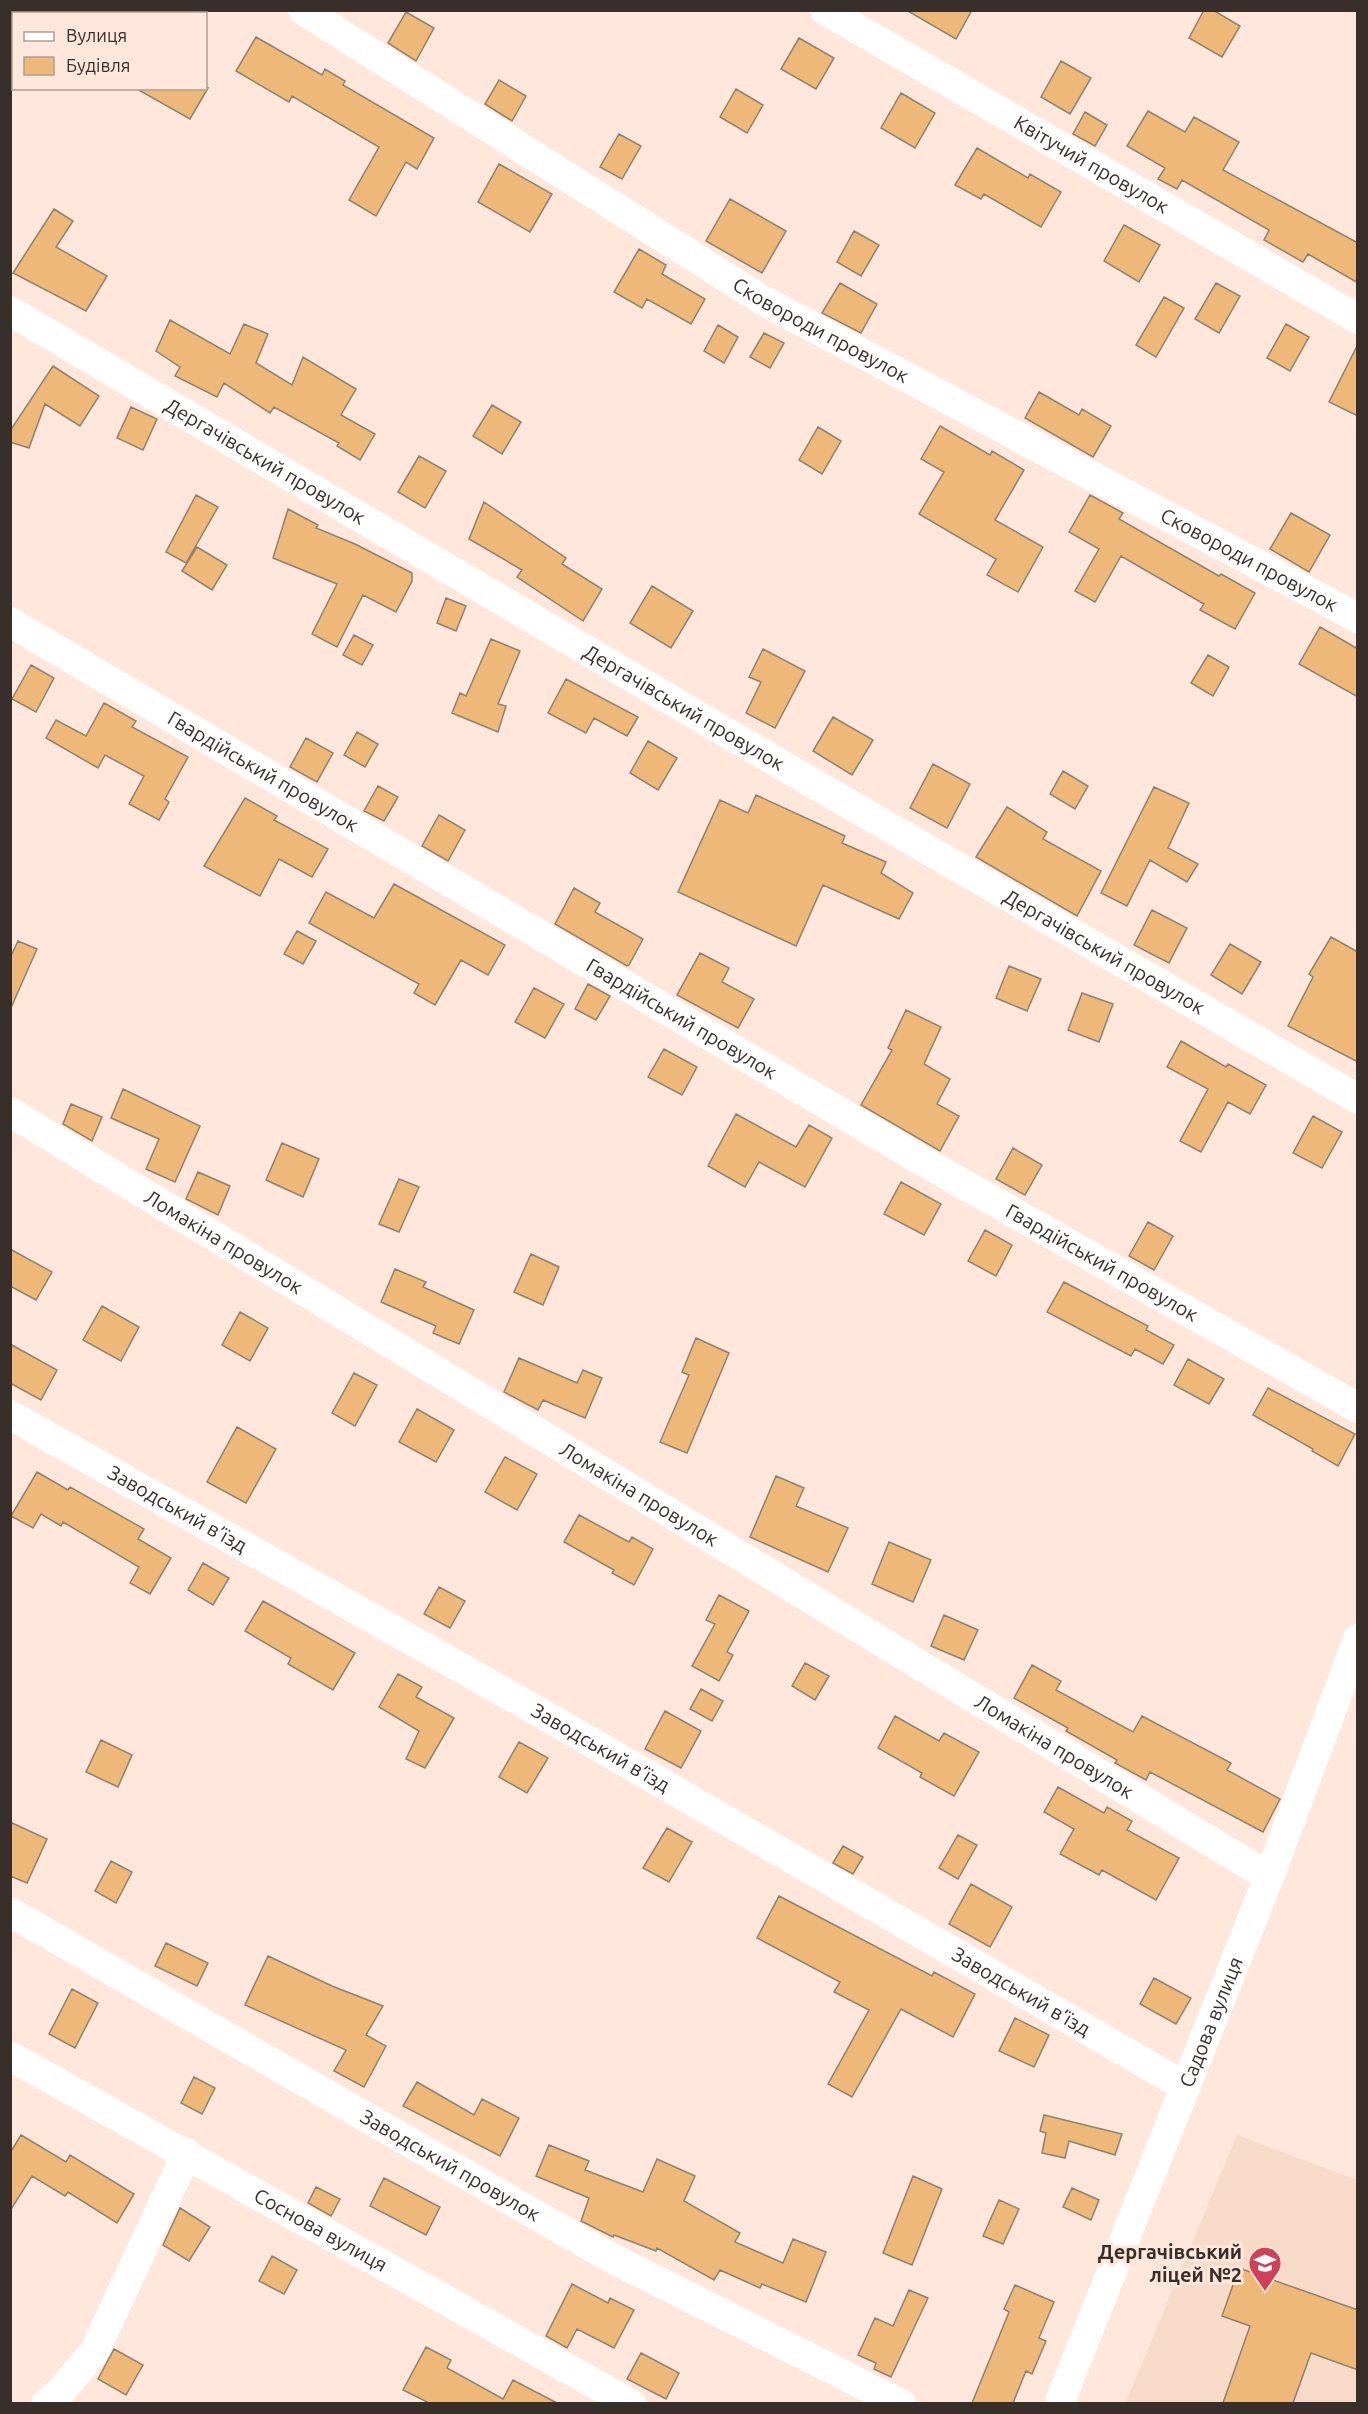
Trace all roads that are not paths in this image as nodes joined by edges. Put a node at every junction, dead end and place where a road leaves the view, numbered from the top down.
1 (303, 10) edge
2 (825, 10) edge
3 (10, 311) edge
4 (1358, 319) edge
5 (1358, 618) edge
6 (10, 622) edge
7 (1358, 1100) edge
8 (10, 1112) edge
9 (1358, 1408) edge
10 (10, 1415) edge
11 (1358, 1639) edge
12 (1269, 1877) junction
13 (10, 1912) edge
14 (10, 2056) edge
15 (1186, 2087) junction
16 (187, 2153) junction
17 (46, 2403) edge
18 (630, 2403) edge
19 (901, 2403) edge
20 (1059, 2403) edge

1 - 5 street, Сковороди провулок
2 - 4 street, Квітучий провулок
3 - 7 street, Дергачівський провулок
6 - 9 street, Гвардійський провулок
8 - 12 street, Ломакіна провулок
10 - 15 street, Заводський в’їзд
11 - 12 street, Садова вулиця
12 - 15 street, Садова вулиця
13 - 19 street, Заводський провулок
14 - 16 street, Соснова вулиця
15 - 20 street, Садова вулиця
16 - 17 street
16 - 18 street, Соснова вулиця

